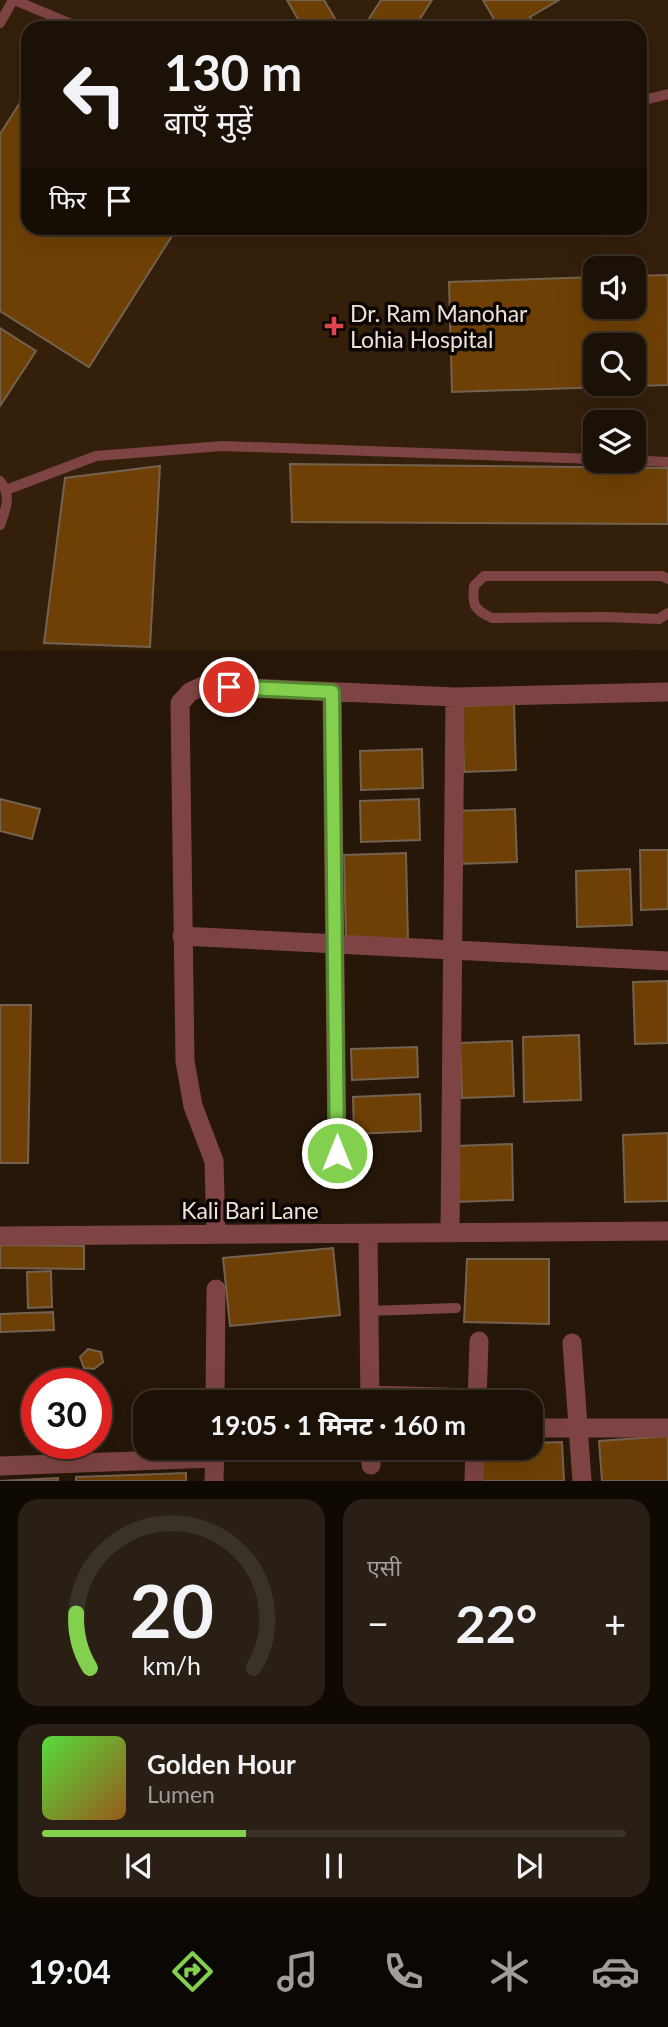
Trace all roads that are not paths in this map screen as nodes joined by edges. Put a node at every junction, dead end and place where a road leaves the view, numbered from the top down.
1 (14, 0) edge
2 (64, 21) edge
3 (0, 23) edge
4 (668, 94) edge
5 (647, 98) edge
6 (583, 459) edge
7 (646, 461) edge
8 (668, 462) edge
9 (3, 485) edge
10 (0, 524) edge
11 (668, 579) edge
12 (668, 613) edge
13 (332, 692) junction
14 (668, 692) edge
15 (455, 697) junction
16 (182, 936) junction
17 (335, 944) junction
18 (453, 951) junction
19 (668, 961) edge
20 (337, 1153) dead end
21 (668, 1231) edge
22 (450, 1233) junction
23 (216, 1234) junction
24 (368, 1234) junction
25 (0, 1236) edge
26 (216, 1289) dead end
27 (456, 1308) dead end
28 (369, 1311) junction
29 (479, 1342) dead end
30 (572, 1343) dead end
31 (215, 1390) edge
32 (370, 1390) edge
33 (477, 1390) edge
34 (543, 1428) edge
35 (668, 1428) edge
36 (578, 1429) junction
37 (158, 1460) edge
38 (215, 1460) edge
39 (475, 1460) edge
40 (0, 1466) edge
41 (72, 1472) edge
42 (214, 1481) edge
43 (474, 1481) edge
44 (582, 1481) edge

1 - 2 lane
1 - 3 lane
4 - 5 lane
6 - 9 lane
7 - 8 lane
9 - 10 lane
11 - 12 lane
13 - 15 street
13 - 16 street
13 - 17 street
14 - 15 street
15 - 18 street
16 - 17 street
16 - 23 street
17 - 18 street
17 - 20 street
18 - 19 street
18 - 22 street
21 - 22 street, Kali Bari Lane
22 - 24 street, Kali Bari Lane
23 - 24 street, Kali Bari Lane
23 - 25 street, Kali Bari Lane
24 - 28 street
26 - 31 street
27 - 28 lane
28 - 32 street
29 - 33 street
30 - 36 street
34 - 36 street
35 - 36 street
36 - 44 street
37 - 41 street
38 - 42 street
39 - 43 street
40 - 41 street

